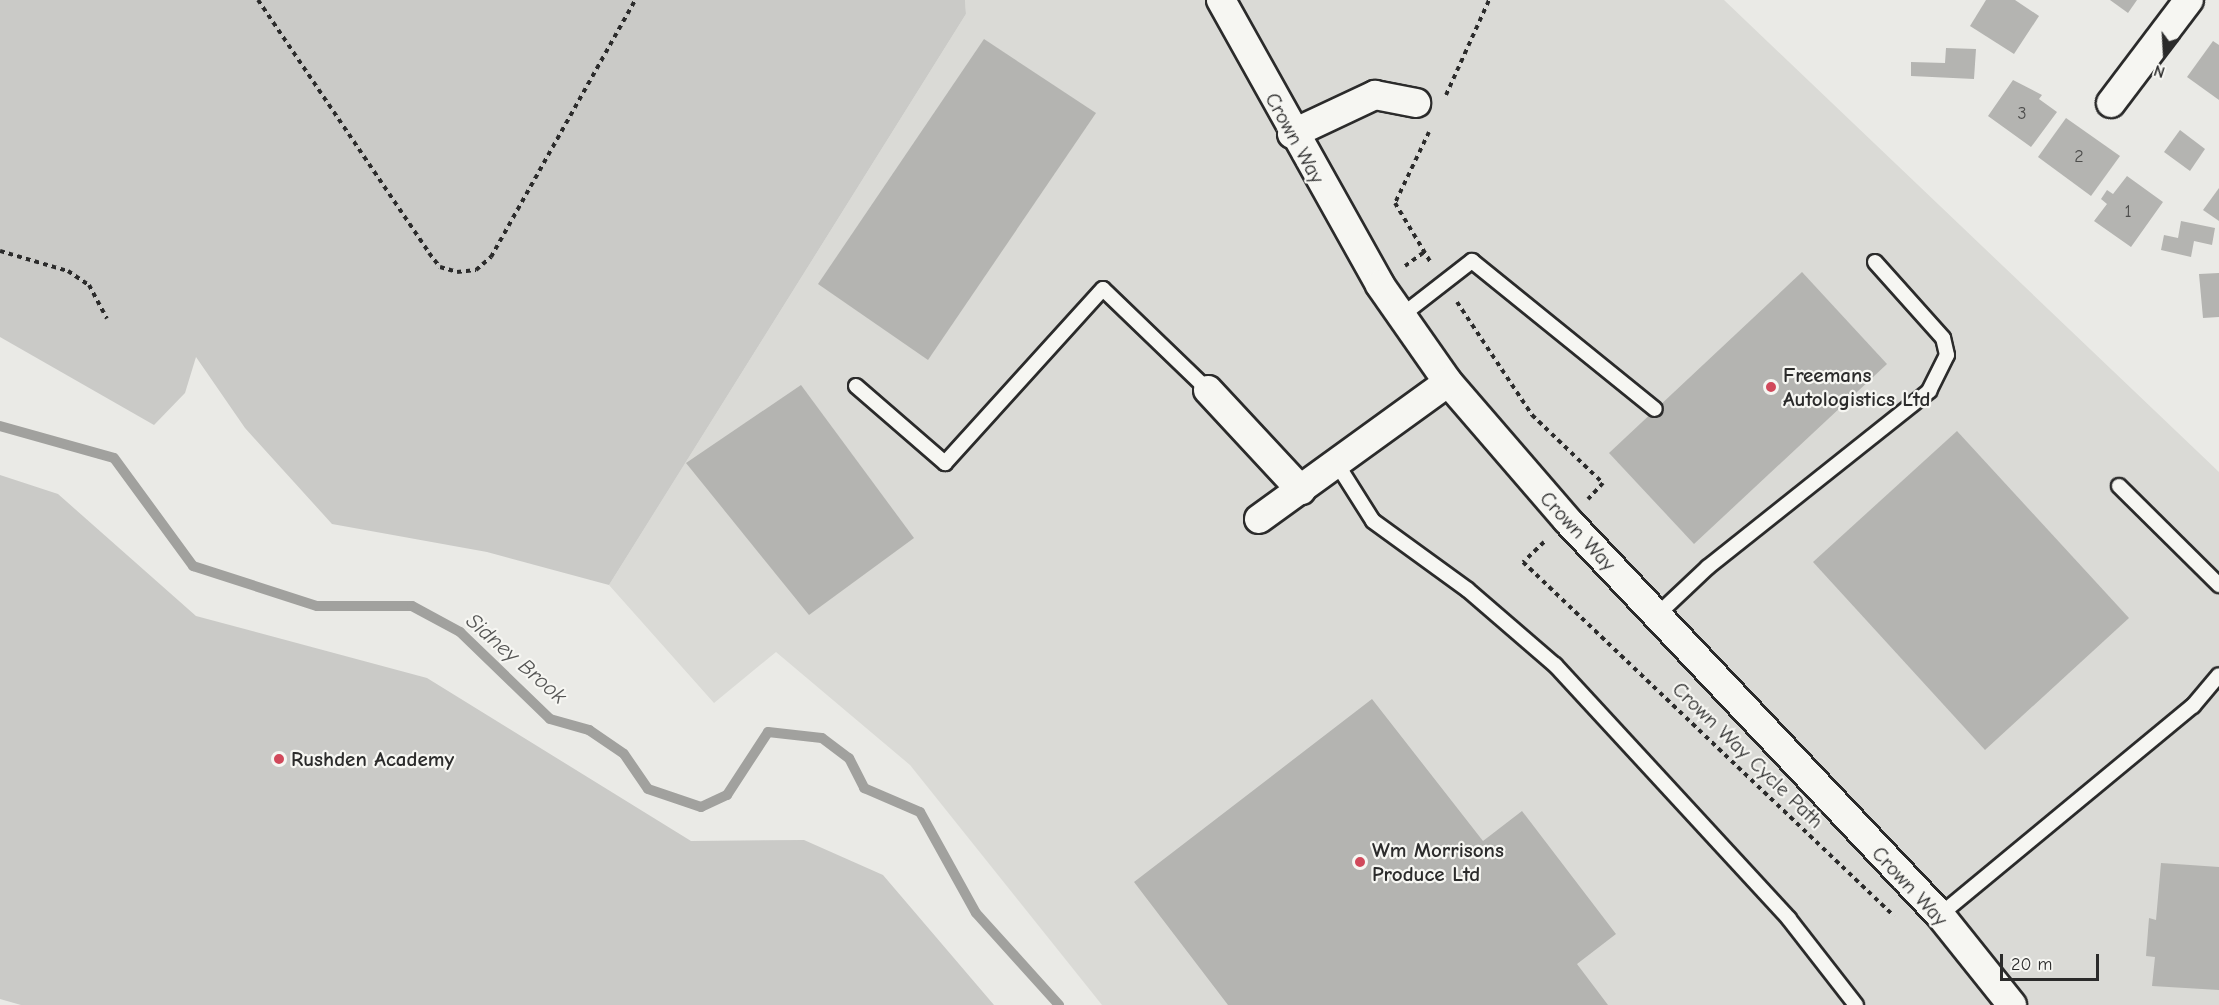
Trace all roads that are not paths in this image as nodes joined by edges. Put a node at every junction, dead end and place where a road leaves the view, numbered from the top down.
1 (1221, 0) edge
2 (2189, 0) edge
3 (1416, 103) dead end
4 (2111, 103) dead end
5 (1292, 134) junction
6 (1875, 262) dead end
7 (1401, 316) junction
8 (1448, 382) junction
9 (856, 386) dead end
10 (1208, 390) joint
11 (1655, 409) dead end
12 (1337, 464) junction
13 (2119, 486) dead end
14 (1301, 490) junction
15 (1259, 519) dead end
16 (2219, 585) edge
17 (1656, 615) junction
18 (2219, 675) edge
19 (1940, 915) junction
20 (1856, 1005) edge
21 (2012, 1005) edge

1 - 5 street, Crown Way
2 - 4 street
3 - 5 street
5 - 7 street, Crown Way
6 - 17 lane
7 - 8 street, Crown Way
7 - 11 lane
8 - 12 street
8 - 17 street, Crown Way
9 - 10 lane
10 - 14 street
12 - 14 street
12 - 20 lane
13 - 16 lane
14 - 15 street
17 - 19 street, Crown Way
18 - 19 lane
19 - 21 street, Crown Way

